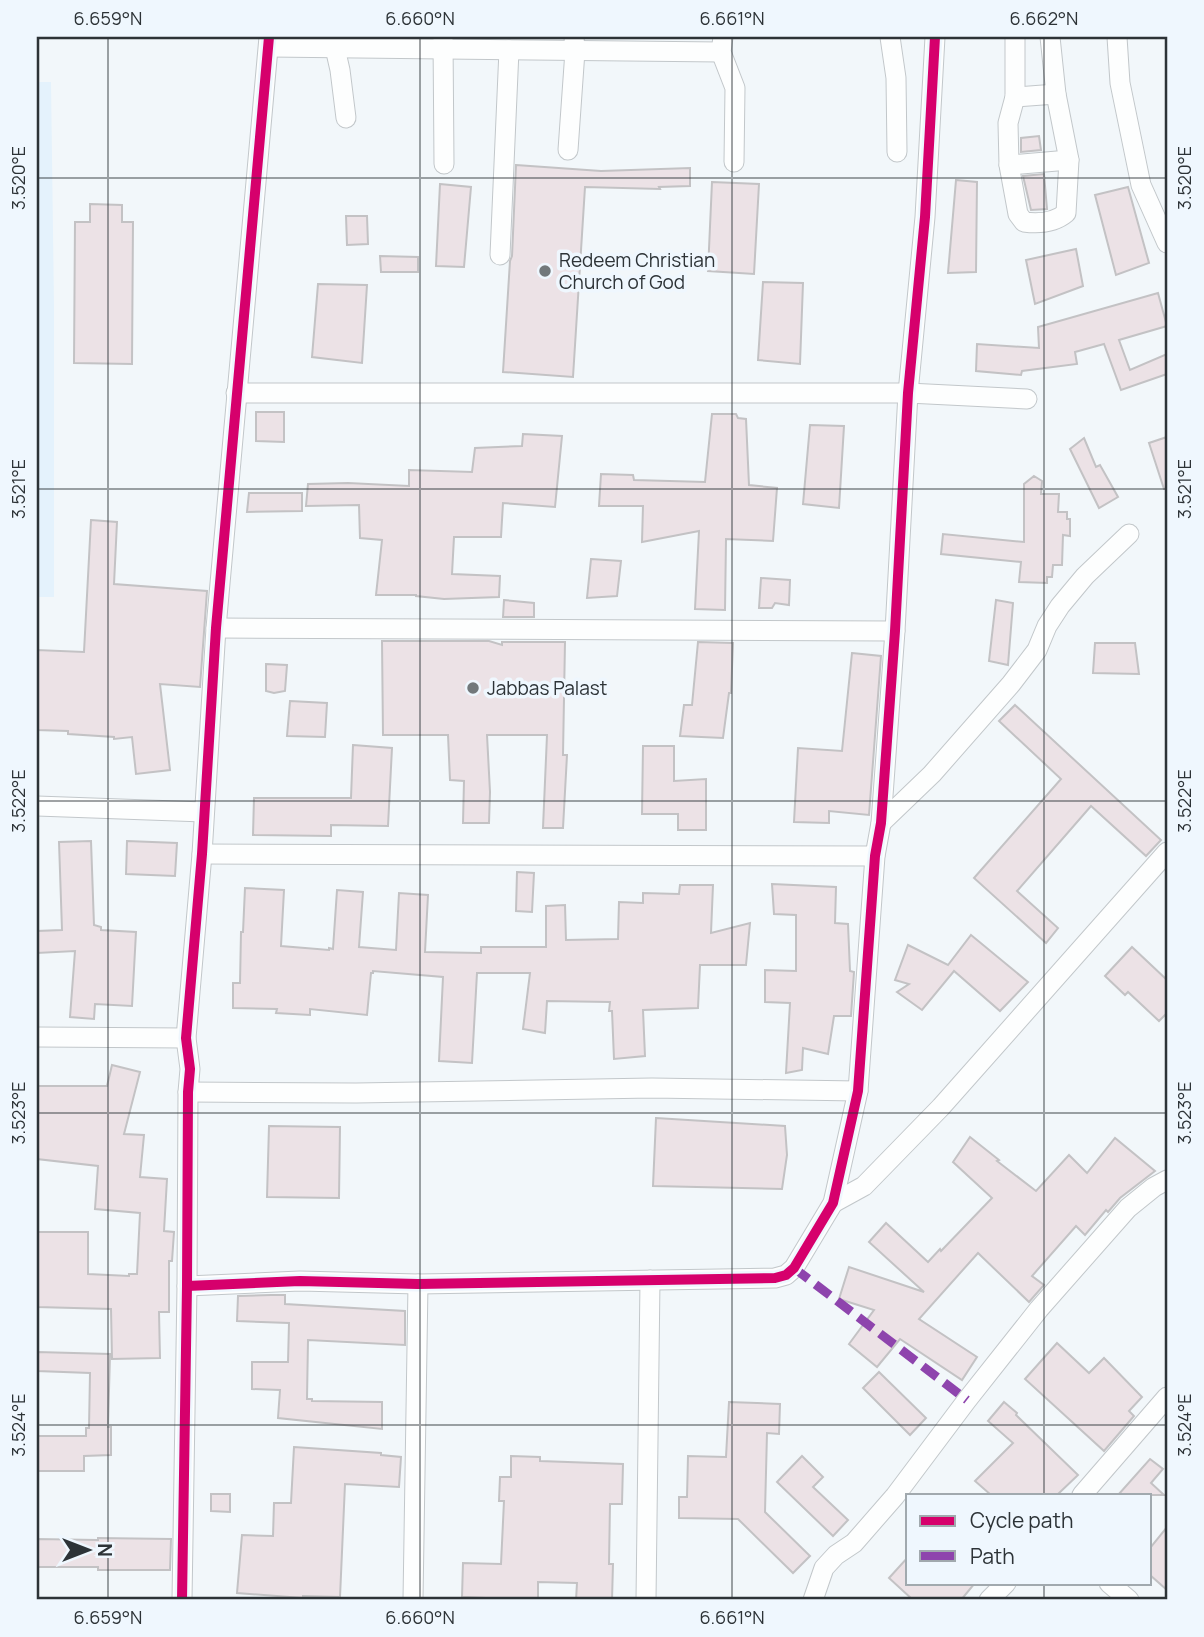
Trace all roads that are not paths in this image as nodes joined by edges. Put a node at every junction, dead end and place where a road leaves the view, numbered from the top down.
1 (890, 37) edge
2 (935, 37) edge
3 (1015, 37) edge
4 (1050, 37) edge
5 (1117, 37) edge
6 (269, 42) edge
7 (335, 42) edge
8 (443, 43) edge
9 (575, 44) edge
10 (722, 44) edge
11 (509, 50) junction
12 (1056, 94) junction
13 (1015, 97) junction
14 (346, 117) dead end
15 (568, 150) dead end
16 (897, 152) dead end
17 (1069, 160) junction
18 (734, 162) dead end
19 (444, 164) dead end
20 (1009, 165) junction
21 (1167, 243) edge
22 (500, 255) dead end
23 (236, 393) junction
24 (908, 393) junction
25 (1027, 399) dead end
26 (1129, 534) dead end
27 (216, 628) junction
28 (895, 631) junction
29 (37, 806) edge
30 (204, 812) junction
31 (881, 823) junction
32 (1167, 852) edge
33 (202, 854) junction
34 (875, 856) junction
35 (37, 1037) edge
36 (186, 1038) junction
37 (858, 1091) junction
38 (188, 1092) junction
39 (1167, 1180) edge
40 (833, 1203) junction
41 (650, 1280) junction
42 (418, 1284) junction
43 (187, 1286) junction
44 (1167, 1398) edge
45 (907, 1494) edge
46 (1083, 1494) edge
47 (902, 1502) edge
48 (1109, 1584) edge
49 (182, 1600) edge
50 (413, 1600) edge
51 (646, 1600) edge
52 (813, 1600) edge
53 (1129, 1600) edge

1 - 16 street
2 - 24 street
3 - 13 street
4 - 12 street
5 - 21 street
6 - 7 street
6 - 23 street
7 - 8 street
7 - 14 street
8 - 11 street
8 - 19 street
9 - 10 street
9 - 11 street
9 - 15 street
10 - 18 street
11 - 22 street
12 - 13 street
12 - 17 street
13 - 20 street
17 - 20 street
17 - 20 street
23 - 24 street
23 - 27 street
24 - 25 street
24 - 28 street
26 - 31 street
27 - 28 street
27 - 30 street
28 - 31 street
29 - 30 street
30 - 33 street
31 - 34 street
32 - 40 street
33 - 34 street
33 - 36 street
34 - 37 street
35 - 36 street
36 - 38 street
37 - 38 street
37 - 40 street
38 - 43 street
39 - 45 street
40 - 41 street
41 - 42 street
41 - 51 street
42 - 43 street
42 - 50 street
43 - 49 street
44 - 46 street
47 - 52 street
48 - 53 street

